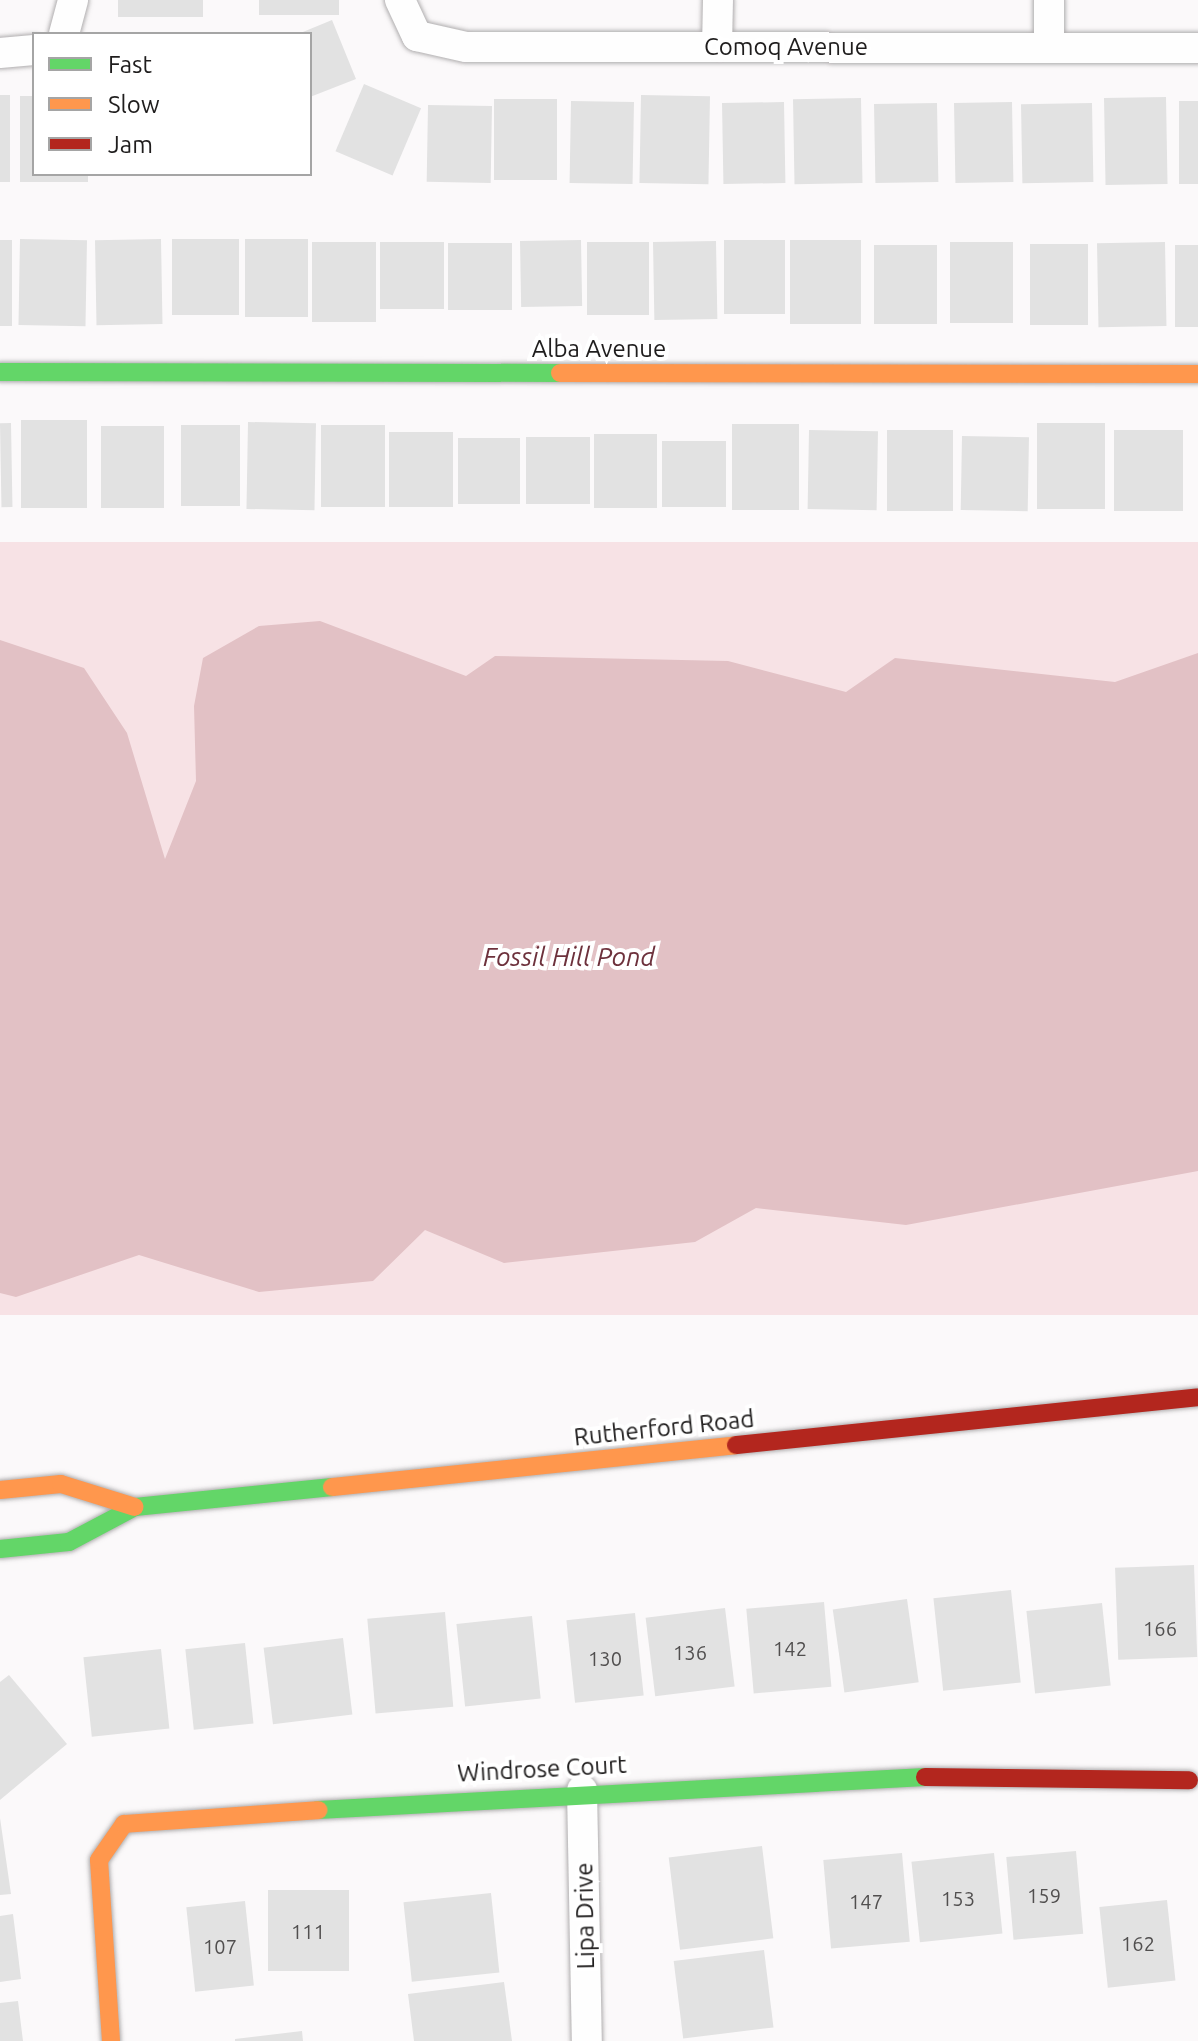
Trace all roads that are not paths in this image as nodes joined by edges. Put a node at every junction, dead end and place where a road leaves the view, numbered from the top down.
1 (73, 0) edge
2 (400, 0) edge
3 (718, 0) edge
4 (1049, 0) edge
5 (65, 32) edge
6 (1049, 46) junction
7 (717, 47) junction
8 (1198, 48) edge
9 (32, 50) edge
10 (0, 53) edge
11 (0, 372) edge
12 (1198, 374) edge
13 (1198, 1397) edge
14 (0, 1490) edge
15 (135, 1507) junction
16 (0, 1549) edge
17 (1189, 1780) dead end
18 (582, 1790) junction
19 (111, 2041) edge
20 (587, 2041) edge

1 - 5 street
2 - 7 street, Comoq Avenue
3 - 7 street
4 - 6 street
6 - 7 street, Comoq Avenue
6 - 8 street, Comoq Avenue
9 - 10 street
11 - 12 street, Alba Avenue
13 - 15 street, Rutherford Road
14 - 15 street, Rutherford Road
15 - 16 street, Rutherford Road
17 - 18 street, Windrose Court
18 - 19 street, Windrose Court
18 - 20 street, Lipa Drive

